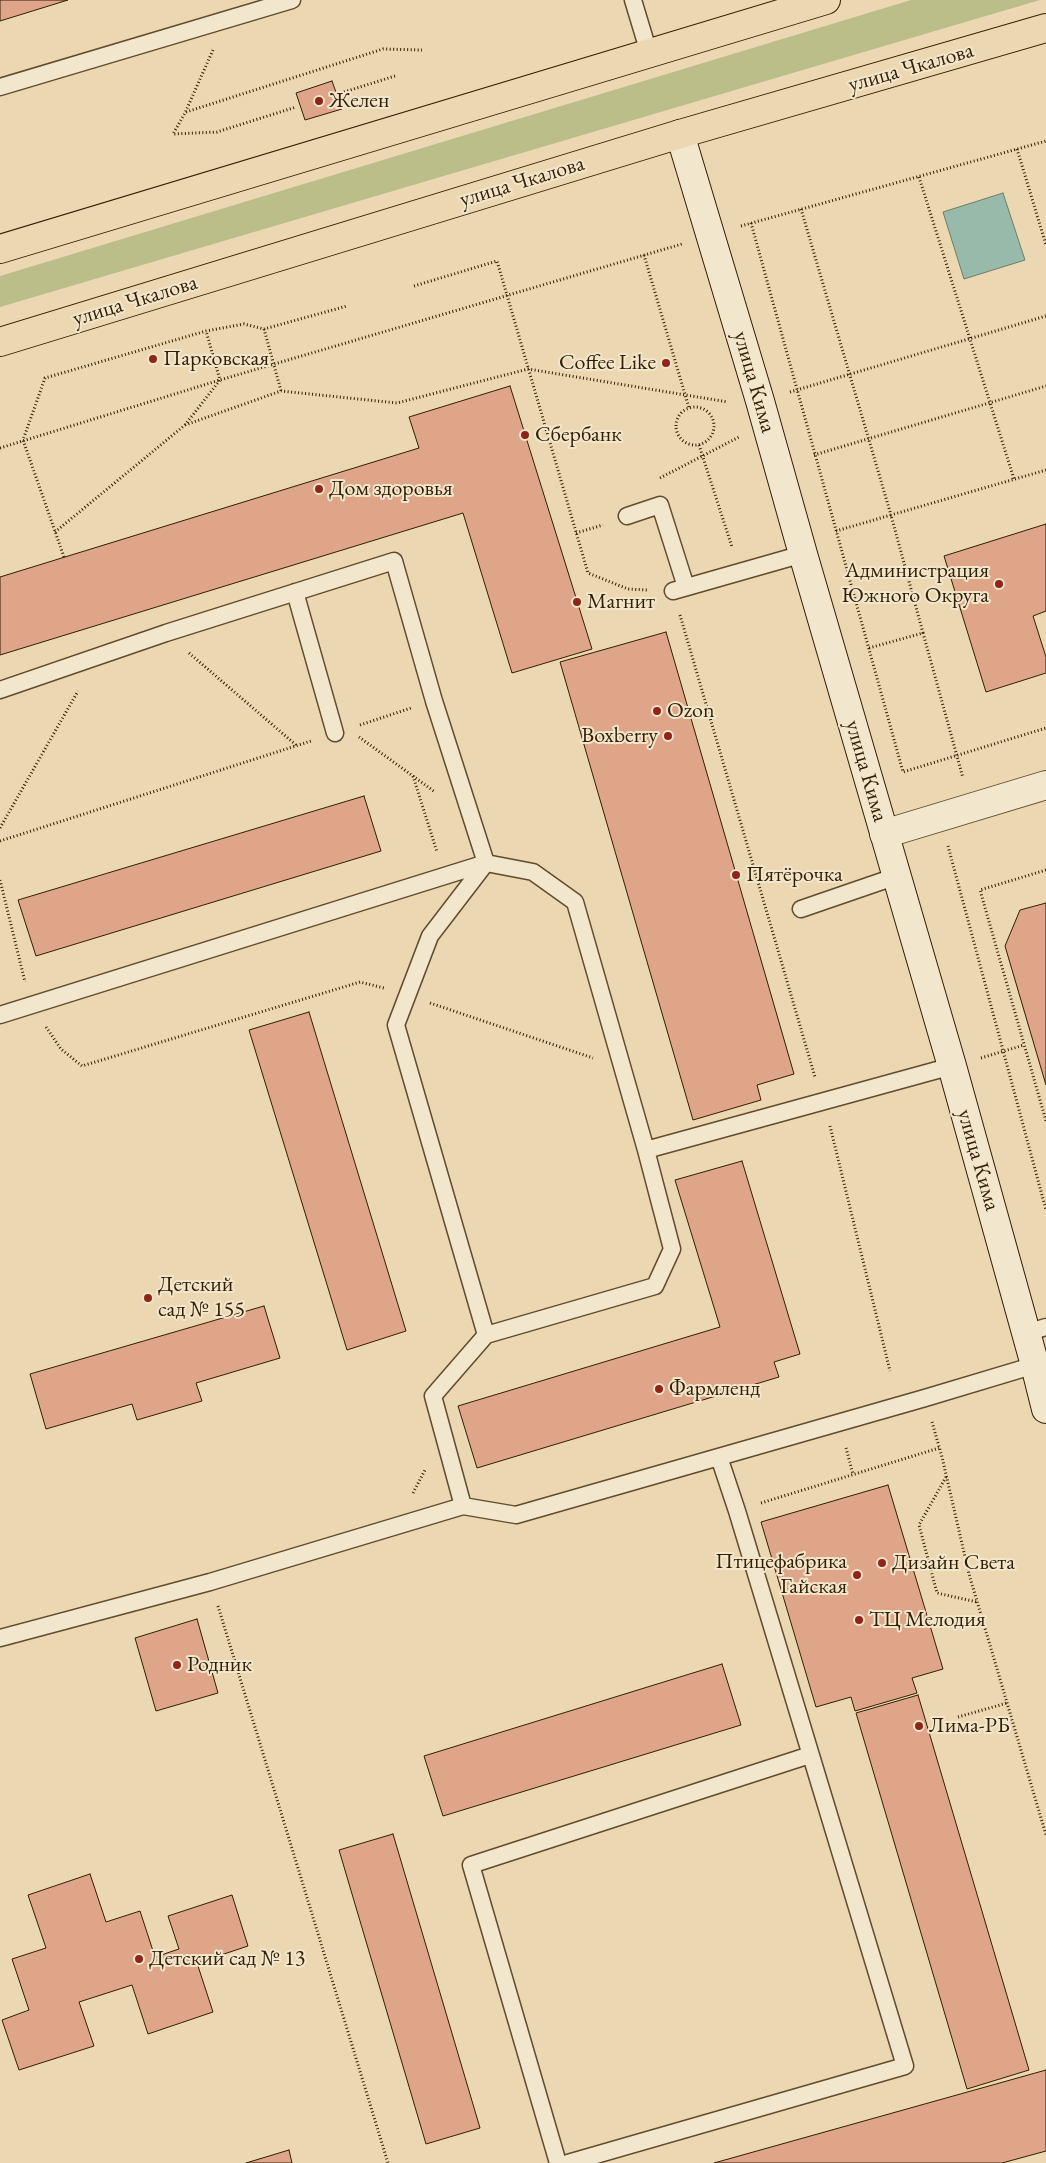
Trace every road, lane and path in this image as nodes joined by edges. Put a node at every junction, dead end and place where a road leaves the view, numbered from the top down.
1 (292, 0) edge
2 (633, 0) edge
3 (826, 0) edge
4 (227, 20) junction
5 (1046, 28) edge
6 (422, 50) dead end
7 (649, 53) junction
8 (395, 76) dead end
9 (0, 87) edge
10 (344, 92) dead end
11 (296, 107) dead end
12 (186, 112) junction
13 (680, 134) junction
14 (1046, 141) edge
15 (1018, 150) junction
16 (919, 177) junction
17 (801, 209) junction
18 (750, 223) junction
19 (711, 236) junction
20 (1046, 245) edge
21 (0, 249) edge
22 (644, 255) junction
23 (414, 286) dead end
24 (507, 296) junction
25 (347, 306) dead end
26 (1046, 316) edge
27 (264, 329) junction
28 (206, 332) junction
29 (969, 339) junction
30 (0, 342) edge
31 (273, 365) junction
32 (528, 369) junction
33 (849, 375) junction
34 (220, 380) junction
35 (1046, 386) edge
36 (281, 390) junction
37 (796, 391) junction
38 (686, 394) junction
39 (989, 403) junction
40 (689, 408) junction
41 (763, 412) junction
42 (185, 425) junction
43 (868, 438) junction
44 (23, 440) junction
45 (699, 445) junction
46 (0, 448) edge
47 (814, 454) junction
48 (702, 455) junction
49 (1046, 470) edge
50 (1014, 479) junction
51 (660, 505) junction
52 (891, 515) junction
53 (627, 516) dead end
54 (604, 525) dead end
55 (836, 531) junction
56 (55, 532) junction
57 (576, 533) junction
58 (803, 554) junction
59 (64, 557) dead end
60 (740, 572) junction
61 (680, 589) junction
62 (295, 592) junction
63 (166, 633) junction
64 (923, 633) junction
65 (869, 648) junction
66 (99, 655) junction
67 (0, 690) edge
68 (434, 701) junction
69 (1046, 728) edge
70 (342, 730) junction
71 (297, 746) junction
72 (956, 754) junction
73 (413, 776) junction
74 (1046, 785) edge
75 (971, 808) junction
76 (472, 819) junction
77 (0, 828) edge
78 (884, 834) junction
79 (0, 841) edge
80 (947, 843) dead end
81 (486, 863) junction
82 (1046, 870) edge
83 (445, 876) junction
84 (897, 876) junction
85 (0, 880) edge
86 (801, 910) dead end
87 (408, 995) junction
88 (30, 1006) junction
89 (0, 1015) edge
90 (1024, 1045) junction
91 (1003, 1051) junction
92 (952, 1066) junction
93 (623, 1068) junction
94 (817, 1082) dead end
95 (828, 1118) dead end
96 (1046, 1121) edge
97 (646, 1150) junction
98 (1046, 1210) edge
99 (1036, 1330) edge
100 (486, 1335) junction
101 (1035, 1365) junction
102 (890, 1371) dead end
103 (1046, 1409) edge
104 (930, 1416) dead end
105 (444, 1434) junction
106 (940, 1448) junction
107 (719, 1458) junction
108 (946, 1477) junction
109 (463, 1506) junction
110 (737, 1511) junction
111 (397, 1526) junction
112 (210, 1582) junction
113 (977, 1602) junction
114 (0, 1638) edge
115 (1007, 1703) junction
116 (958, 1717) dead end
117 (810, 1755) junction
118 (1046, 1835) edge
119 (388, 2163) edge
120 (558, 2163) edge
121 (568, 2163) edge

1 - 4 lane
2 - 7 lane
3 - 7 main road
4 - 9 lane
4 - 12 path
5 - 13 main road, улица Чкалова
6 - 12 path
7 - 21 main road
8 - 10 path
11 - 12 path
13 - 19 street, улица Кима
13 - 30 main road, улица Чкалова
14 - 15 path
15 - 16 path
15 - 20 path
16 - 17 path
16 - 29 path
17 - 18 path
17 - 33 path
18 - 19 path
18 - 37 path
19 - 22 path
19 - 41 street, улица Кима
22 - 24 path
22 - 38 path
23 - 24 path
24 - 31 path
24 - 32 path
25 - 27 path
26 - 29 path
27 - 28 path
27 - 31 path
28 - 34 path
28 - 44 path
29 - 33 path
29 - 39 path
31 - 34 path
31 - 36 path
32 - 36 path
32 - 38 path
32 - 57 path
33 - 37 path
33 - 43 path
34 - 42 path
34 - 44 path
35 - 39 path
36 - 42 path
37 - 47 path
38 - 40 path
38 - 41 path
39 - 43 path
39 - 50 path
40 - 45 path
40 - 45 path
41 - 48 path
41 - 58 street, улица Кима
42 - 56 path
43 - 47 path
43 - 52 path
44 - 46 path
44 - 56 path
45 - 48 path
47 - 55 path
48 - 51 path
48 - 60 path
49 - 50 path
50 - 52 path
51 - 53 lane
51 - 61 lane
52 - 55 path
52 - 64 path
54 - 57 path
55 - 65 path
56 - 59 path
57 - 61 path
58 - 60 lane
58 - 78 street, улица Кима
60 - 61 lane
61 - 94 path
62 - 63 lane
62 - 68 lane
62 - 70 lane
63 - 66 lane
63 - 71 path
64 - 65 path
64 - 72 path
65 - 72 path
66 - 67 lane
66 - 77 path
68 - 70 path
68 - 76 lane
69 - 72 path
70 - 71 path
70 - 73 path
71 - 79 path
72 - 75 path
73 - 76 path
73 - 83 path
74 - 75 street
75 - 78 street
76 - 81 lane
78 - 84 street, улица Кима
80 - 91 path
81 - 83 lane
81 - 87 lane
81 - 93 lane
82 - 90 path
83 - 88 lane
84 - 86 lane
84 - 92 street, улица Кима
85 - 88 path
87 - 88 path
87 - 93 path
87 - 100 lane
88 - 89 lane
90 - 91 path
90 - 96 path
91 - 98 path
92 - 97 lane
92 - 99 street, улица Кима
93 - 97 lane
95 - 102 path
97 - 100 lane
99 - 101 street, улица Кима
100 - 105 lane
101 - 103 street, улица Кима
101 - 107 lane
104 - 106 path
105 - 109 lane
105 - 111 path
106 - 108 path
106 - 110 path
107 - 109 lane
107 - 110 lane
108 - 113 path
108 - 113 path
109 - 111 lane
110 - 117 lane
111 - 112 lane
112 - 114 lane
112 - 119 path
113 - 115 path
115 - 116 path
115 - 118 path
117 - 120 lane
117 - 121 lane

